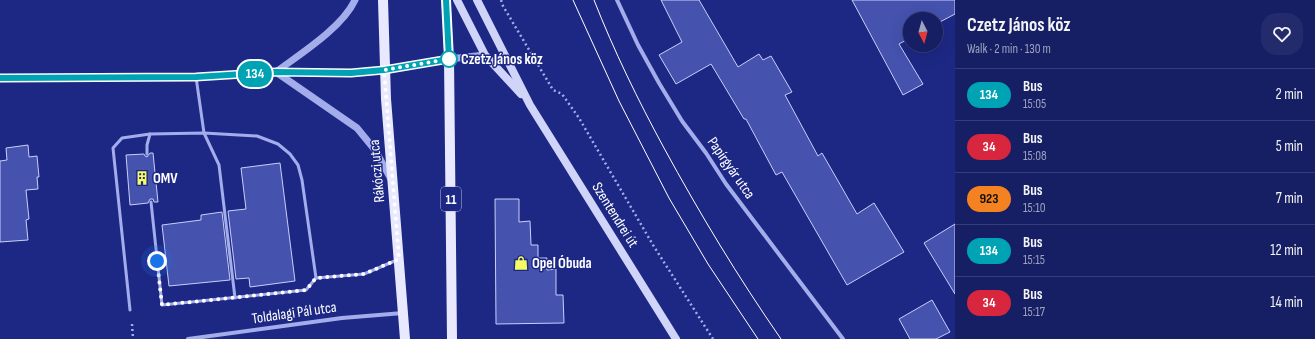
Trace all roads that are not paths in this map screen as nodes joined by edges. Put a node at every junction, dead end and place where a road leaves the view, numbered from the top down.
1 (355, 0) edge
2 (383, 0) edge
3 (446, 0) edge
4 (457, 0) edge
5 (477, 0) edge
6 (617, 0) edge
7 (485, 55) junction
8 (449, 59) junction
9 (384, 70) junction
10 (276, 72) junction
11 (196, 77) junction
12 (0, 78) edge
13 (530, 105) junction
14 (204, 133) junction
15 (150, 134) junction
16 (147, 154) dead end
17 (393, 183) junction
18 (151, 202) dead end
19 (399, 259) junction
20 (316, 278) junction
21 (235, 298) junction
22 (130, 310) dead end
23 (403, 313) junction
24 (188, 339) edge
25 (405, 339) edge
26 (452, 339) edge
27 (676, 339) edge
28 (843, 339) edge

1 - 10 street
2 - 9 main road, Rákóczi utca
3 - 8 main road, 11
4 - 7 main road, Szentendrei út
5 - 13 main road, Szentendrei út
6 - 28 street, Papírgyár utca
7 - 8 street
7 - 13 main road, Szentendrei út
8 - 9 street
8 - 26 main road, 11
9 - 10 street
9 - 17 main road, Rákóczi utca
10 - 11 street
10 - 17 street
11 - 12 street
11 - 14 lane
13 - 27 main road, Szentendrei út
14 - 15 lane
14 - 20 lane
14 - 21 lane
15 - 16 lane
15 - 22 lane
17 - 19 main road, Rákóczi utca
18 - 21 lane
19 - 20 lane
19 - 23 main road, Rákóczi utca
20 - 21 lane
23 - 24 street, Toldalagi Pál utca
23 - 25 main road, Rákóczi utca

